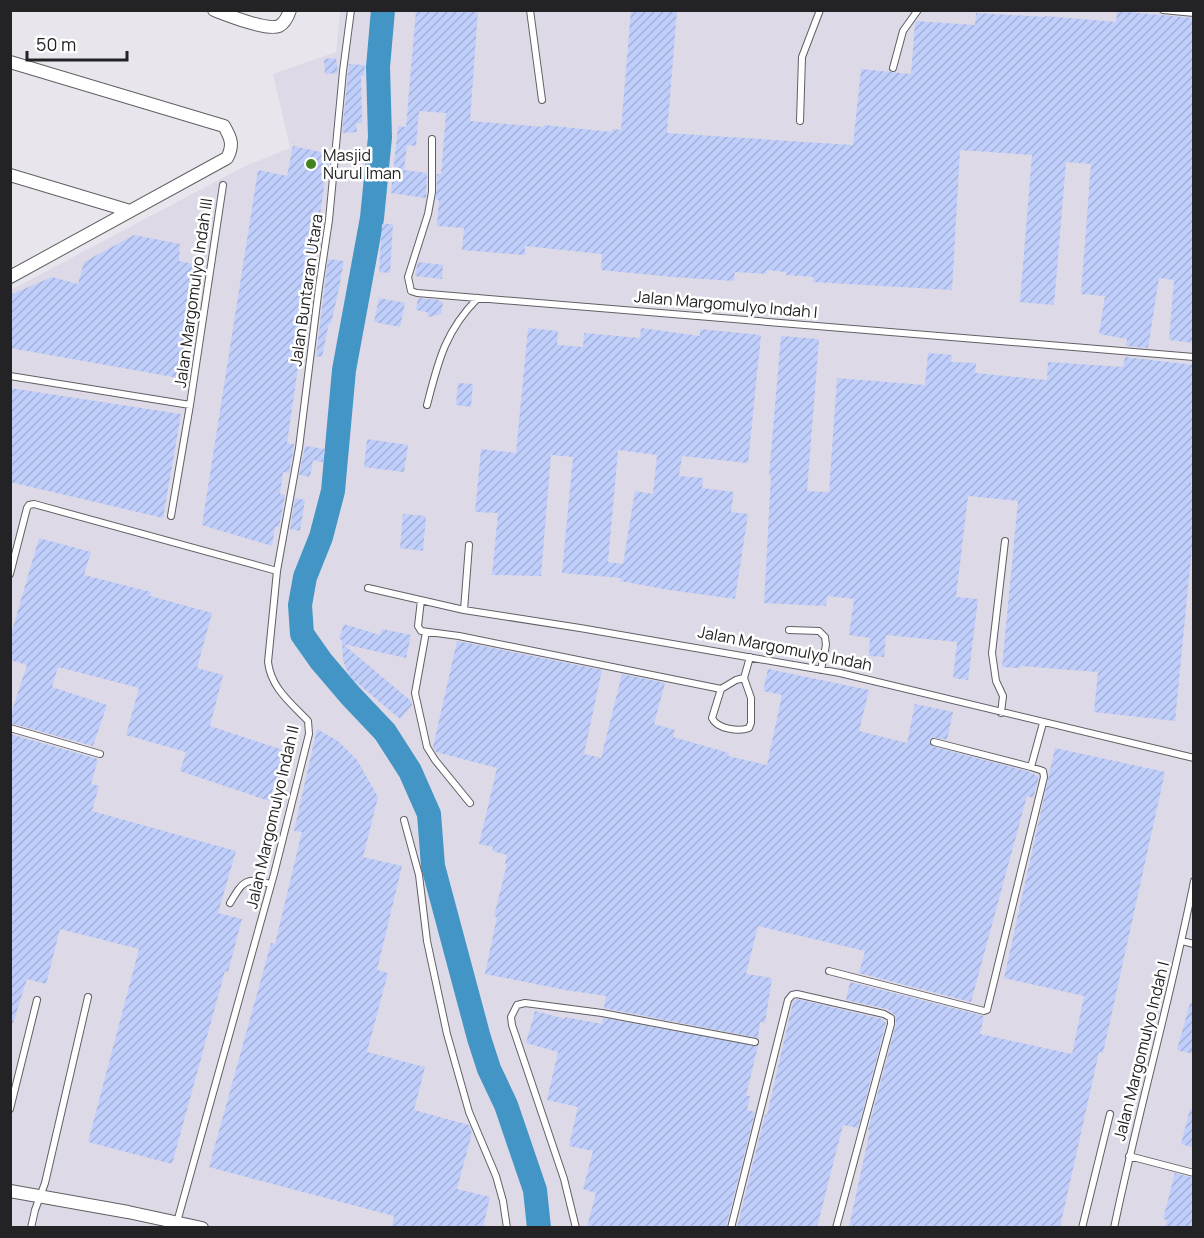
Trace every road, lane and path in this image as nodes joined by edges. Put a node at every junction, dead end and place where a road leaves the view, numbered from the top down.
1 (214, 10) edge
2 (290, 10) edge
3 (351, 10) edge
4 (530, 10) edge
5 (820, 10) edge
6 (918, 10) edge
7 (1164, 10) edge
8 (1194, 13) edge
9 (10, 62) edge
10 (893, 68) dead end
11 (542, 100) dead end
12 (800, 121) dead end
13 (432, 139) dead end
14 (10, 175) edge
15 (223, 185) dead end
16 (130, 211) junction
17 (10, 277) edge
18 (478, 298) junction
19 (1194, 357) edge
20 (10, 376) edge
21 (190, 405) junction
22 (427, 405) dead end
23 (171, 516) dead end
24 (1005, 541) dead end
25 (469, 545) dead end
26 (277, 571) junction
27 (10, 574) edge
28 (368, 588) dead end
29 (421, 600) junction
30 (465, 610) junction
31 (789, 630) dead end
32 (426, 632) junction
33 (750, 657) junction
34 (821, 670) junction
35 (744, 678) junction
36 (721, 689) junction
37 (1001, 713) junction
38 (1043, 723) junction
39 (10, 729) edge
40 (934, 742) dead end
41 (100, 754) dead end
42 (1194, 758) edge
43 (1031, 767) junction
44 (470, 803) dead end
45 (404, 820) dead end
46 (1194, 881) edge
47 (271, 884) junction
48 (230, 903) dead end
49 (1182, 941) junction
50 (1194, 944) edge
51 (829, 971) dead end
52 (88, 997) dead end
53 (37, 1000) dead end
54 (755, 1042) dead end
55 (10, 1109) edge
56 (1110, 1113) dead end
57 (1129, 1156) junction
58 (1194, 1173) edge
59 (10, 1191) edge
60 (41, 1196) junction
61 (177, 1222) junction
62 (31, 1227) edge
63 (202, 1227) edge
64 (507, 1227) edge
65 (576, 1227) edge
66 (731, 1227) edge
67 (836, 1227) edge
68 (1082, 1227) edge
69 (1114, 1227) edge

1 - 2 street
3 - 26 lane, Jalan Buntaran Utara
4 - 11 lane
5 - 12 lane
6 - 10 lane
7 - 8 lane
9 - 16 street
13 - 18 lane, Jalan Margomulyo Indah I
14 - 16 street
15 - 21 lane, Jalan Margomulyo Indah III
16 - 17 street
18 - 19 lane, Jalan Margomulyo Indah I
18 - 22 lane
20 - 21 lane, Jalan Margomulyo Indah III
21 - 23 lane, Jalan Margomulyo Indah III
24 - 37 lane
25 - 30 lane
26 - 27 lane
26 - 47 lane, Jalan Margomulyo Indah II
28 - 29 lane, Jalan Margomulyo Indah
29 - 30 lane, Jalan Margomulyo Indah
29 - 32 lane
30 - 33 lane, Jalan Margomulyo Indah
31 - 34 lane
32 - 36 lane
32 - 44 lane
33 - 34 lane, Jalan Margomulyo Indah
33 - 35 lane
34 - 37 lane, Jalan Margomulyo Indah
35 - 36 lane
35 - 36 lane
37 - 38 lane, Jalan Margomulyo Indah
38 - 42 lane, Jalan Margomulyo Indah
38 - 43 lane
39 - 41 lane
40 - 43 lane
43 - 51 lane
45 - 64 lane
46 - 49 lane, Jalan Margomulyo Indah I
47 - 48 lane
47 - 61 lane, Jalan Margomulyo Indah II
49 - 50 lane
49 - 57 lane, Jalan Margomulyo Indah I
52 - 60 lane
53 - 55 lane
54 - 65 lane
56 - 68 lane
57 - 58 lane
57 - 69 lane, Jalan Margomulyo Indah I
59 - 60 street
60 - 61 street
60 - 62 lane
61 - 63 street
66 - 67 lane

